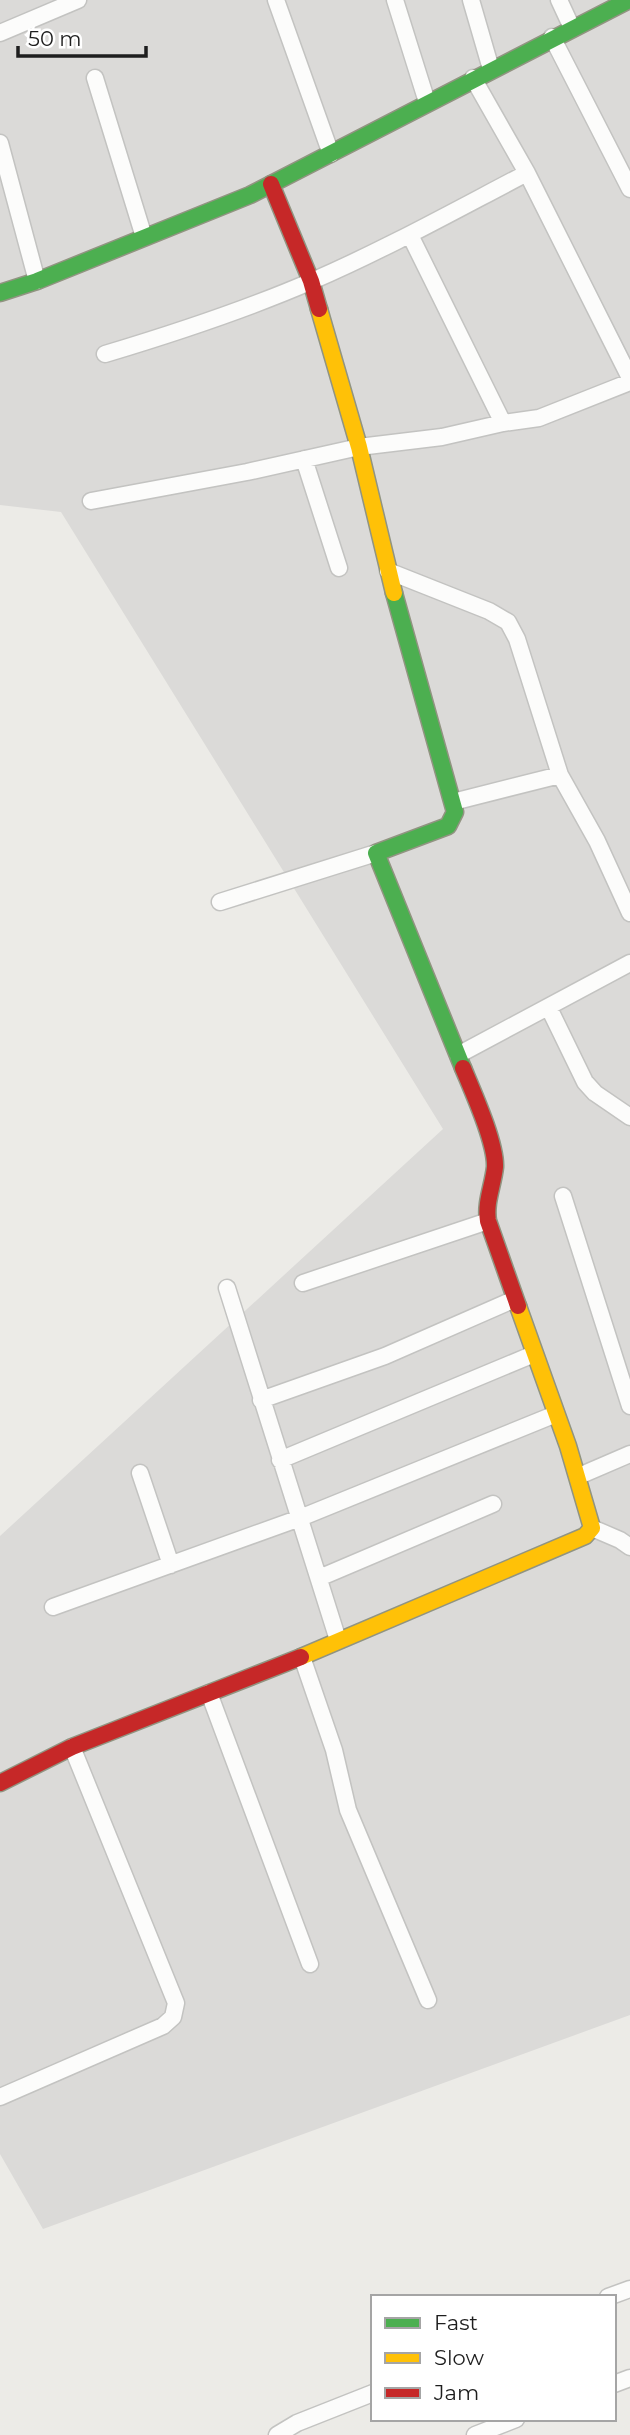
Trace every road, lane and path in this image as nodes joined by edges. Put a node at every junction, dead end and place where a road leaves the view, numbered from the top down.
1 (78, 0) edge
2 (276, 0) edge
3 (395, 0) edge
4 (471, 0) edge
5 (559, 0) edge
6 (629, 0) edge
7 (572, 28) junction
8 (0, 33) edge
9 (552, 37) junction
10 (491, 69) junction
11 (95, 78) dead end
12 (473, 78) junction
13 (426, 102) junction
14 (0, 143) edge
15 (331, 154) junction
16 (527, 173) junction
17 (271, 184) junction
18 (630, 189) edge
19 (410, 235) junction
20 (144, 237) junction
21 (37, 281) junction
22 (311, 281) junction
23 (0, 293) edge
24 (105, 354) dead end
25 (630, 380) edge
26 (503, 423) junction
27 (359, 447) junction
28 (304, 459) junction
29 (91, 501) dead end
30 (339, 568) dead end
31 (388, 571) junction
32 (560, 775) junction
33 (453, 802) junction
34 (376, 853) junction
35 (220, 902) dead end
36 (630, 913) edge
37 (630, 963) edge
38 (549, 1008) junction
39 (458, 1055) junction
40 (630, 1117) edge
41 (563, 1196) dead end
42 (488, 1221) junction
43 (303, 1283) dead end
44 (227, 1288) dead end
45 (514, 1299) junction
46 (534, 1354) junction
47 (261, 1400) junction
48 (630, 1406) edge
49 (556, 1414) junction
50 (630, 1454) edge
51 (280, 1460) junction
52 (140, 1473) dead end
53 (579, 1476) junction
54 (493, 1504) dead end
55 (300, 1518) junction
56 (592, 1528) junction
57 (630, 1547) edge
58 (171, 1565) junction
59 (318, 1578) junction
60 (53, 1607) dead end
61 (338, 1640) junction
62 (302, 1657) junction
63 (209, 1693) junction
64 (72, 1746) junction
65 (0, 1783) edge
66 (310, 1964) dead end
67 (428, 2000) dead end
68 (0, 2097) edge
69 (630, 2288) edge
70 (613, 2295) edge
71 (371, 2394) edge
72 (511, 2421) edge
73 (277, 2435) edge
74 (475, 2435) edge

1 - 8 street
2 - 15 street
3 - 13 street
4 - 10 street
5 - 7 street
6 - 7 street
7 - 9 street
9 - 10 street
9 - 18 street
10 - 12 street
11 - 20 street
12 - 13 street
12 - 16 street
13 - 15 street
14 - 21 street
15 - 17 street
16 - 19 street
16 - 25 street
17 - 20 street
17 - 22 street
19 - 22 street
19 - 26 street
20 - 21 street
21 - 23 street
22 - 24 street
22 - 27 street
25 - 26 street
26 - 27 street
27 - 28 street
27 - 31 street
28 - 29 street
28 - 30 street
31 - 32 street
31 - 33 street
32 - 33 street
32 - 36 street
33 - 34 street
34 - 35 street
34 - 39 street
37 - 38 street
38 - 39 street
38 - 40 street
39 - 42 street
41 - 48 street
42 - 43 street
42 - 45 street
44 - 47 street
45 - 46 street
45 - 47 street
46 - 49 street
46 - 51 street
47 - 51 street
49 - 53 street
49 - 55 street
50 - 53 street
51 - 55 street
52 - 58 street
53 - 56 street
54 - 59 street
55 - 58 street
55 - 59 street
56 - 57 street
56 - 61 street
58 - 60 street
59 - 61 street
61 - 62 street
62 - 63 street
62 - 67 street
63 - 64 street
63 - 66 street
64 - 65 street
64 - 68 street
69 - 70 street
71 - 73 street
72 - 74 street

